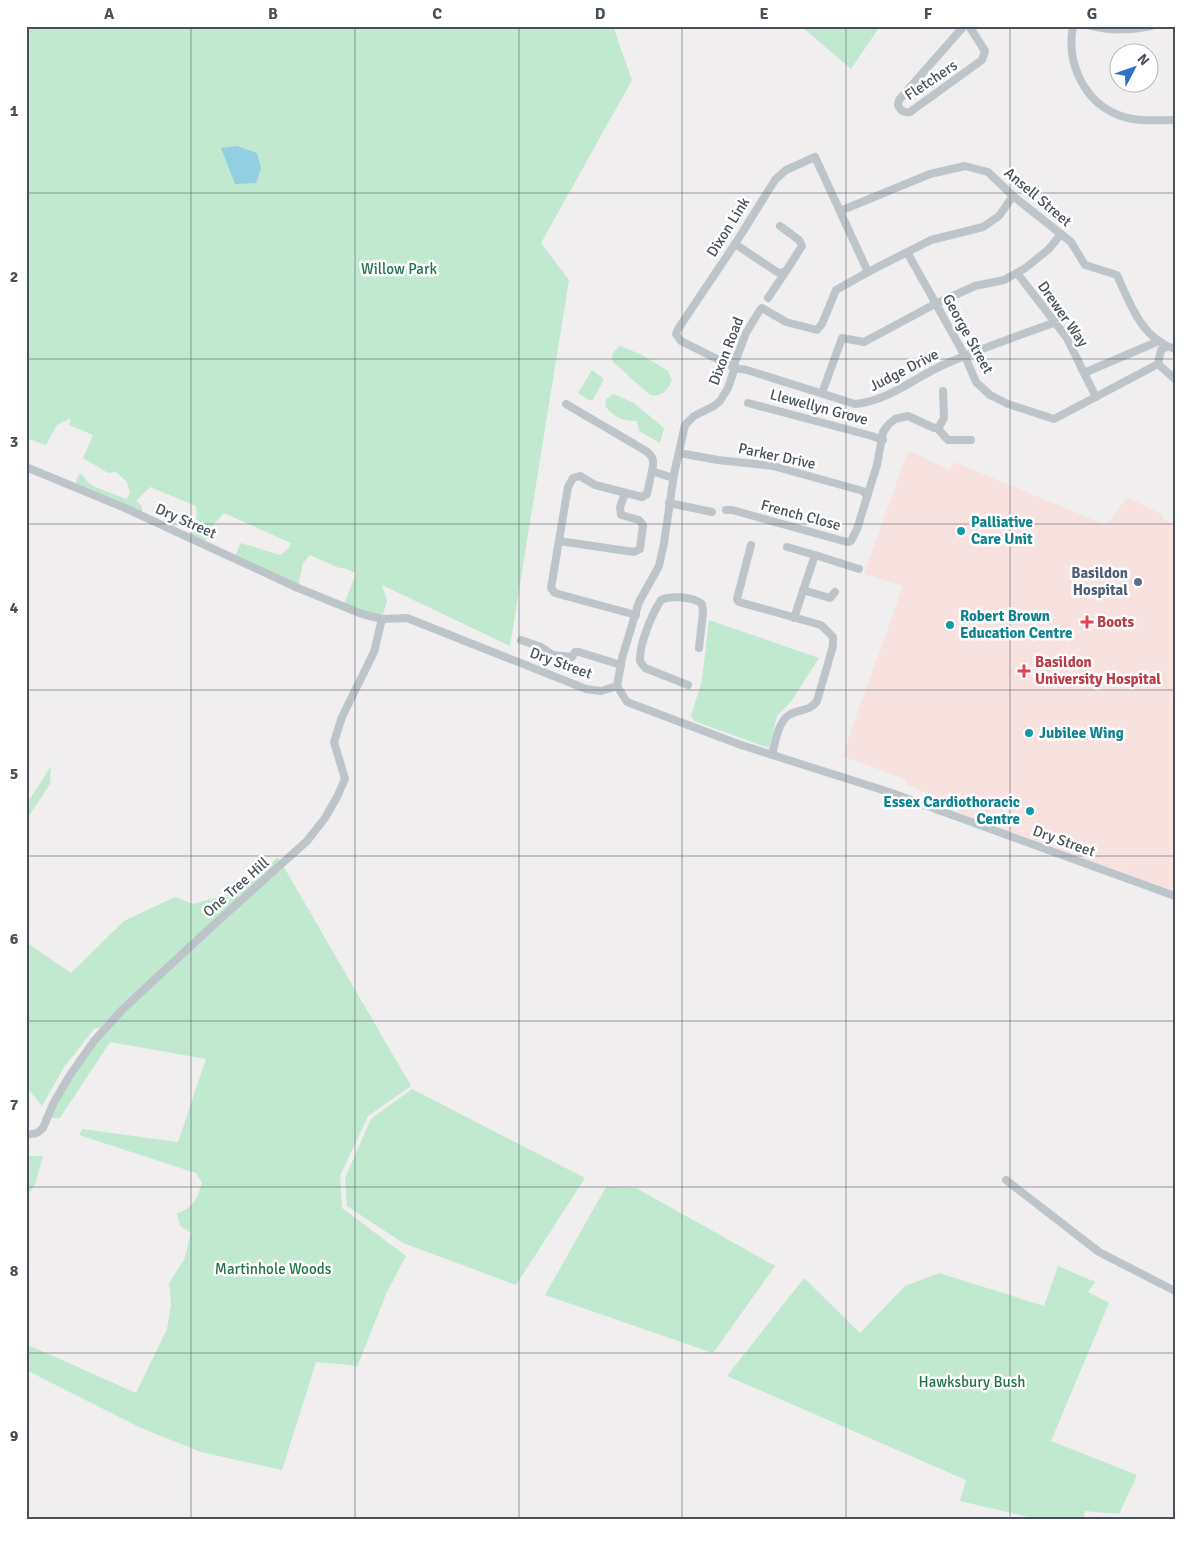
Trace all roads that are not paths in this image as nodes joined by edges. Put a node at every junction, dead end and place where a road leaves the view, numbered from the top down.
1 (964, 26) edge
2 (969, 26) edge
3 (1073, 26) edge
4 (1091, 26) edge
5 (1151, 26) edge
6 (1120, 28) edge
7 (1175, 120) edge
8 (1013, 196) junction
9 (840, 211) junction
10 (780, 226) dead end
11 (1061, 234) junction
12 (735, 244) junction
13 (907, 252) junction
14 (786, 271) junction
15 (868, 272) junction
16 (1017, 273) junction
17 (768, 298) dead end
18 (935, 304) junction
19 (1056, 322) junction
20 (1159, 341) junction
21 (1166, 346) junction
22 (1175, 349) edge
23 (966, 356) junction
24 (1158, 364) junction
25 (733, 367) junction
26 (1084, 373) junction
27 (1175, 379) edge
28 (943, 391) dead end
29 (822, 393) junction
30 (1096, 397) junction
31 (748, 403) dead end
32 (566, 404) dead end
33 (937, 428) junction
34 (883, 440) junction
35 (971, 440) dead end
36 (679, 453) junction
37 (26, 468) edge
38 (652, 471) junction
39 (673, 478) junction
40 (625, 493) junction
41 (866, 496) junction
42 (669, 503) junction
43 (726, 510) dead end
44 (712, 512) dead end
45 (559, 541) junction
46 (751, 545) dead end
47 (788, 547) dead end
48 (815, 555) junction
49 (859, 569) dead end
50 (803, 590) junction
51 (835, 592) dead end
52 (636, 615) junction
53 (794, 618) junction
54 (382, 619) junction
55 (629, 637) junction
56 (521, 640) dead end
57 (644, 642) junction
58 (699, 648) dead end
59 (620, 665) junction
60 (688, 685) dead end
61 (616, 686) junction
62 (772, 755) junction
63 (1175, 896) edge
64 (26, 1135) edge
65 (1006, 1180) dead end
66 (1175, 1290) edge

1 - 2 street, Fletchers
3 - 7 street
4 - 6 street
5 - 6 street
8 - 9 street, Ansell Street
8 - 11 street, Ansell Street
8 - 13 street, Dixon Road
9 - 12 street, Dixon Link
9 - 15 street, Dixon Link
10 - 14 street
11 - 16 street
11 - 20 street, Ansell Street
12 - 14 street
12 - 25 street, Dixon Link
13 - 15 street, Dixon Road
13 - 18 street, George Street
14 - 17 street
15 - 25 street, Dixon Road
16 - 18 street
16 - 19 street, Drewer Way
18 - 23 street, George Street
18 - 29 street
19 - 23 street, Judge Drive
19 - 26 street, Drewer Way
20 - 21 street, Ansell Street
20 - 26 street
21 - 22 street, Ansell Street
21 - 24 street
23 - 29 street, Judge Drive
23 - 30 street, George Street
24 - 27 street
24 - 30 street, George Street
25 - 29 street, Judge Drive
25 - 36 street, Dixon Road
26 - 30 street, Drewer Way
28 - 33 street
31 - 34 street, Llewellyn Grove
32 - 38 street
33 - 34 street, French Close
33 - 35 street, French Close
34 - 41 street, French Close
36 - 39 street, Dixon Road
36 - 41 street, Parker Drive
37 - 54 street, Dry Street
38 - 39 street
38 - 40 street
39 - 42 street, Dixon Road
40 - 45 street
40 - 45 street
41 - 43 street, French Close
42 - 44 street
42 - 52 street, Dixon Road
45 - 52 street
46 - 53 street
47 - 48 street
48 - 49 street
48 - 50 street
50 - 51 street
50 - 53 street
52 - 55 street, Dixon Road
53 - 62 street
54 - 61 street, Dry Street
54 - 64 street, One Tree Hill
55 - 57 street
55 - 59 street, Dixon Road
56 - 59 street
57 - 58 street
57 - 60 street
59 - 61 street, Dixon Road
61 - 62 street, Dry Street
62 - 63 street, Dry Street
65 - 66 street

